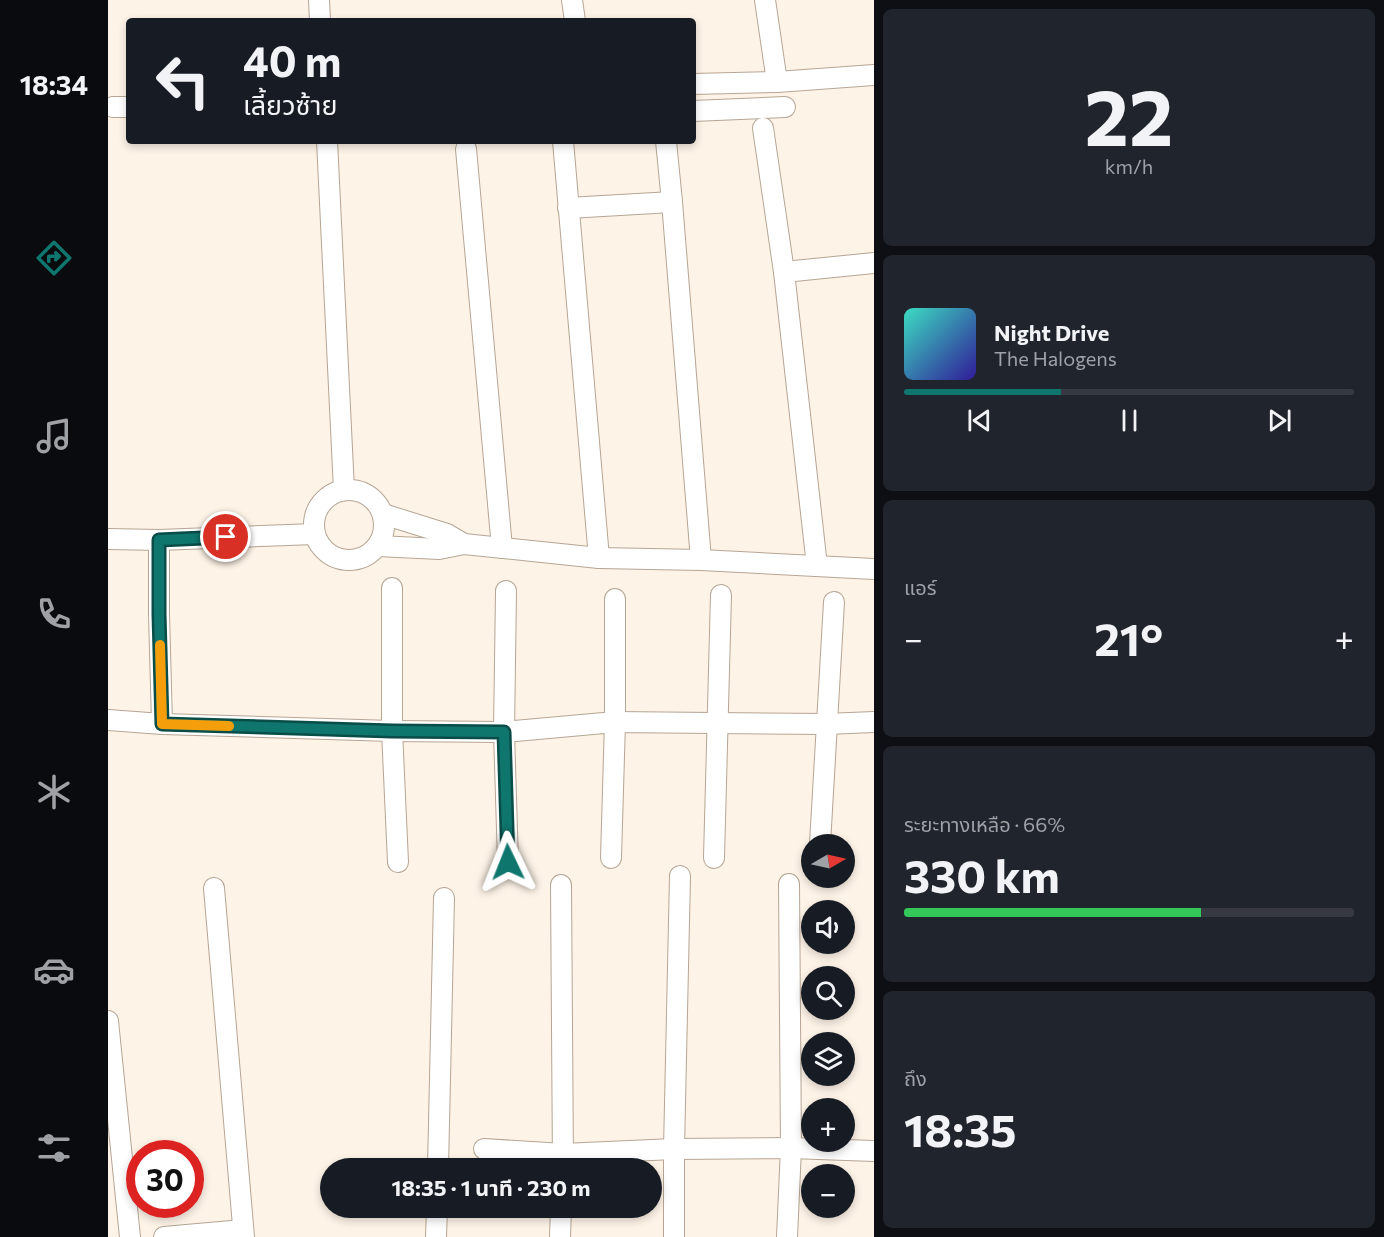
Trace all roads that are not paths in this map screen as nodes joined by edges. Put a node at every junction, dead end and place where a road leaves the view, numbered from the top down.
1 (319, 0) edge
2 (572, 0) edge
3 (765, 0) edge
4 (320, 18) edge
5 (575, 18) edge
6 (874, 75) edge
7 (777, 82) junction
8 (696, 84) edge
9 (785, 106) dead end
10 (696, 111) edge
11 (763, 128) dead end
12 (327, 144) edge
13 (562, 144) edge
14 (666, 144) edge
15 (466, 149) dead end
16 (672, 202) junction
17 (568, 208) junction
18 (874, 263) edge
19 (784, 272) junction
20 (344, 490) junction
21 (383, 514) junction
22 (315, 534) junction
23 (108, 539) edge
24 (159, 540) junction
25 (464, 544) junction
26 (378, 546) junction
27 (502, 548) junction
28 (599, 558) junction
29 (701, 560) junction
30 (818, 566) junction
31 (874, 569) edge
32 (392, 588) dead end
33 (506, 591) dead end
34 (721, 595) dead end
35 (615, 599) dead end
36 (834, 602) dead end
37 (108, 720) edge
38 (615, 722) junction
39 (874, 722) edge
40 (162, 724) junction
41 (718, 724) junction
42 (826, 724) junction
43 (392, 731) junction
44 (504, 732) junction
45 (820, 834) edge
46 (611, 858) dead end
47 (714, 858) dead end
48 (398, 862) dead end
49 (508, 862) dead end
50 (680, 876) dead end
51 (789, 884) dead end
52 (561, 885) dead end
53 (214, 888) dead end
54 (444, 898) dead end
55 (108, 1021) edge
56 (112, 1097) edge
57 (790, 1148) junction
58 (484, 1149) dead end
59 (674, 1149) junction
60 (874, 1151) edge
61 (438, 1158) edge
62 (539, 1158) edge
63 (563, 1158) edge
64 (597, 1158) edge
65 (437, 1218) edge
66 (561, 1218) edge
67 (244, 1234) edge
68 (130, 1237) edge
69 (164, 1237) edge
70 (436, 1237) edge
71 (560, 1237) edge
72 (674, 1237) edge
73 (788, 1237) edge

1 - 4 street
2 - 5 street
3 - 7 street
6 - 7 street
7 - 8 street
9 - 10 street
11 - 19 street
12 - 20 street
13 - 17 street
14 - 16 street
15 - 27 street
16 - 17 street
16 - 29 street
17 - 28 street
18 - 19 street
19 - 30 street
20 - 21 street
20 - 22 street
21 - 25 street
21 - 26 street
22 - 24 street
22 - 26 street
23 - 24 street
24 - 40 street
25 - 26 street
25 - 27 street
27 - 28 street
28 - 29 street
29 - 30 street
30 - 31 street
32 - 43 street
33 - 44 street
34 - 41 street
35 - 38 street
36 - 42 street
37 - 40 street
38 - 41 street
38 - 44 street
38 - 46 street
39 - 42 street
40 - 43 street
41 - 42 street
41 - 47 street
42 - 45 street
43 - 44 street
43 - 48 street
44 - 49 street
50 - 59 street
51 - 57 street
52 - 63 street
53 - 67 street
54 - 61 street
55 - 56 street
56 - 68 street
57 - 59 street
57 - 60 street
57 - 73 street
58 - 62 street
59 - 64 street
59 - 72 street
65 - 70 street
66 - 71 street
67 - 69 street

